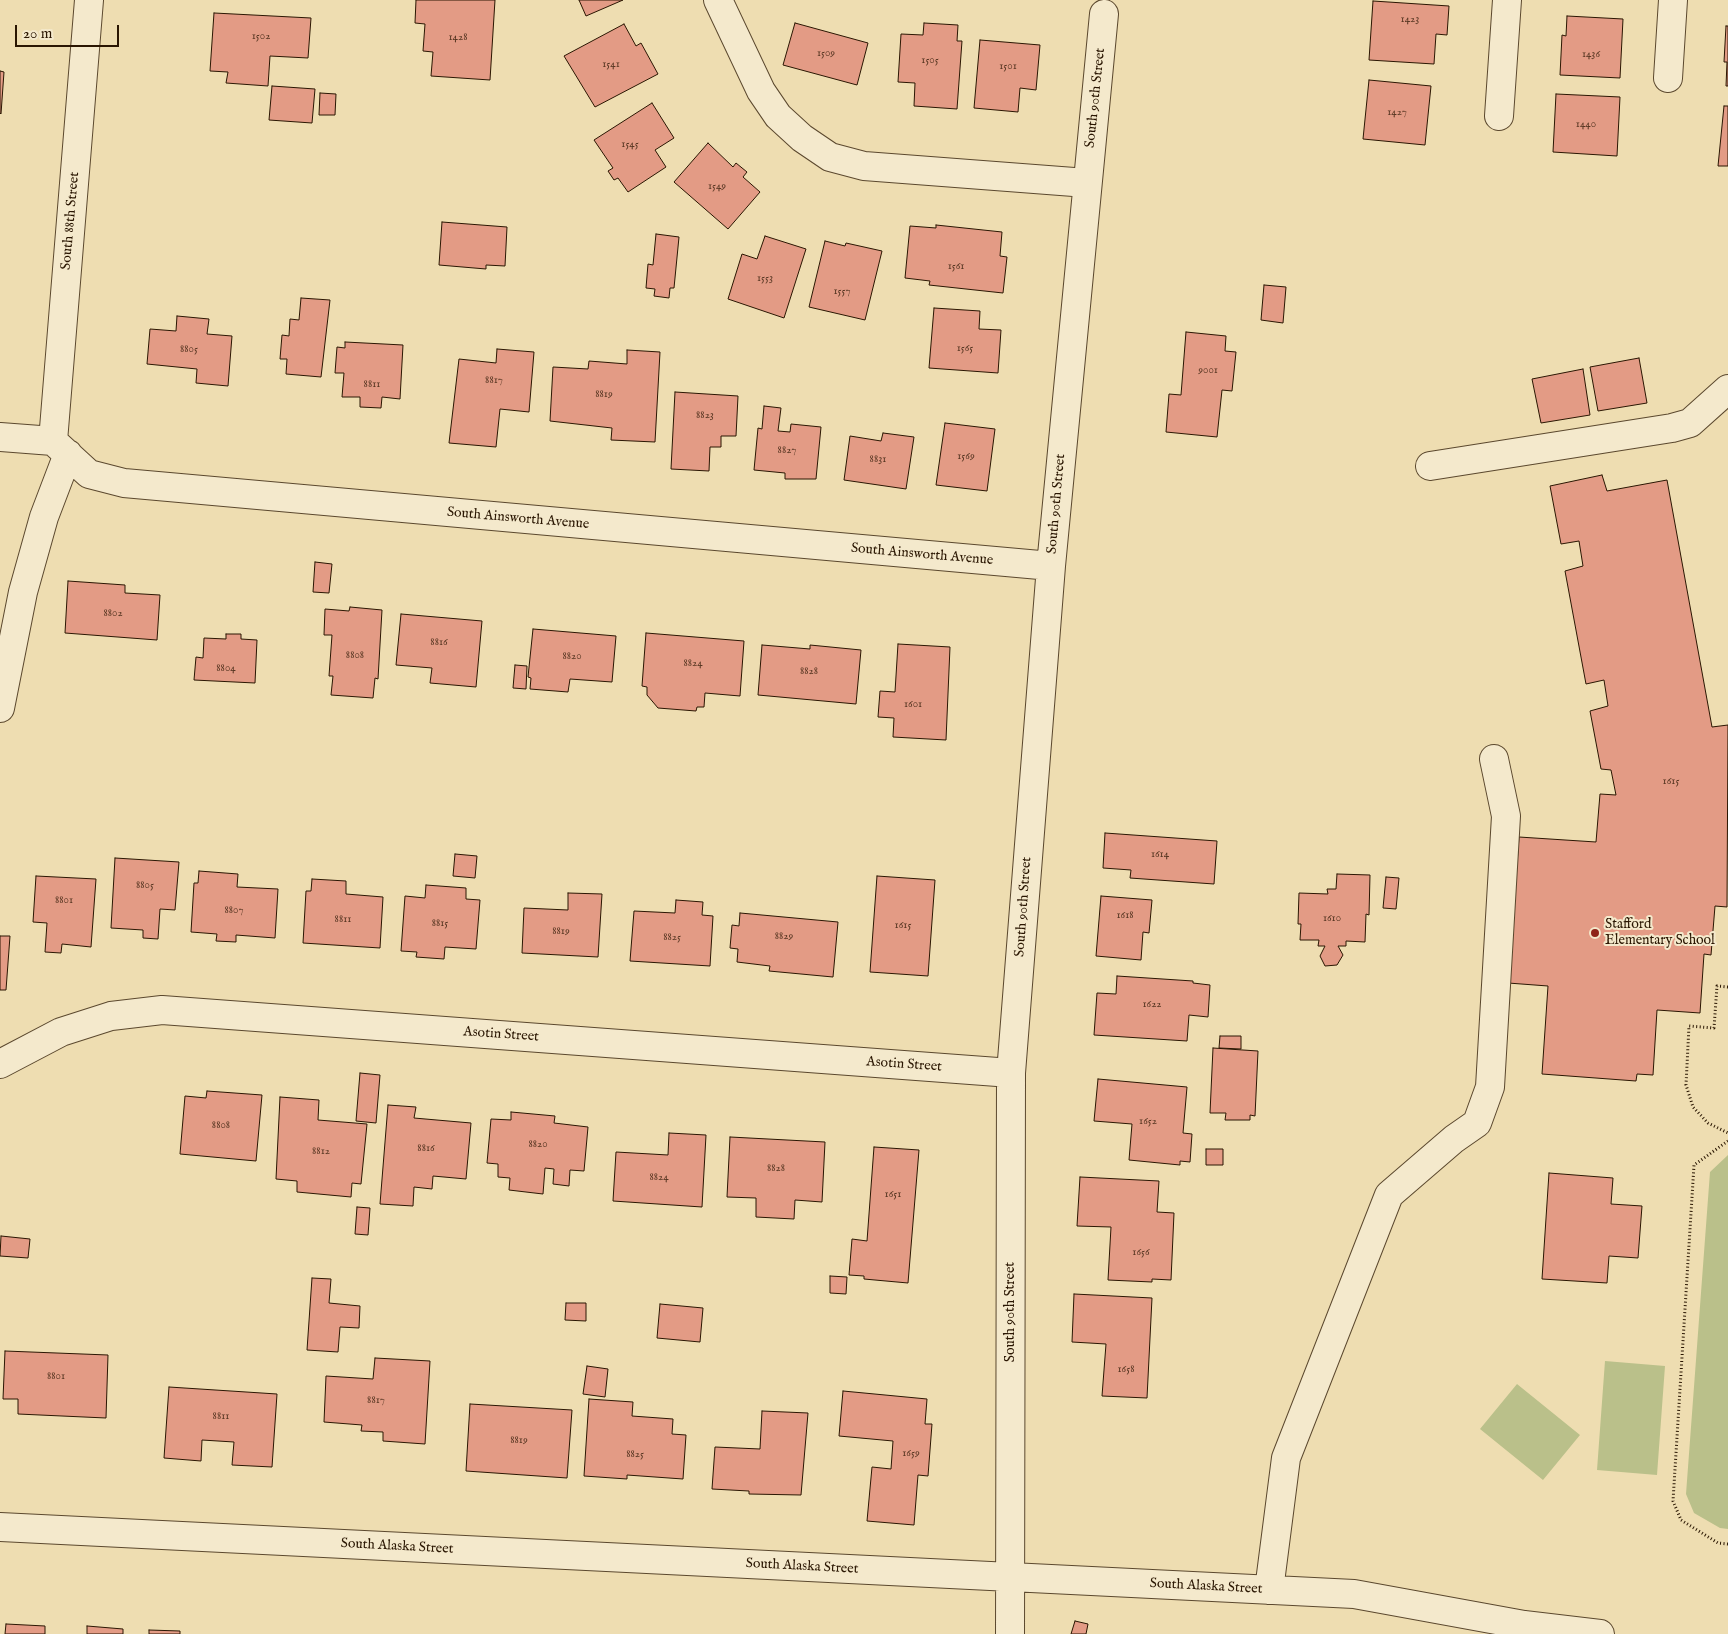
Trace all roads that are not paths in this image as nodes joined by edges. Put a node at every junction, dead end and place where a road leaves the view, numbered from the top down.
1 (89, 0) edge
2 (718, 0) edge
3 (1507, 0) edge
4 (1673, 0) edge
5 (1104, 14) dead end
6 (1668, 78) dead end
7 (1499, 116) dead end
8 (1087, 183) junction
9 (1728, 389) edge
10 (0, 438) edge
11 (60, 448) junction
12 (1430, 466) dead end
13 (1051, 566) junction
14 (0, 708) edge
15 (1494, 759) dead end
16 (0, 1064) edge
17 (1011, 1073) junction
18 (0, 1527) edge
19 (1011, 1578) junction
20 (1268, 1590) junction
21 (1010, 1634) edge
22 (1600, 1634) edge

1 - 11 street, South 88th Street
2 - 8 street
3 - 7 street
4 - 6 street
5 - 8 street, South 90th Street
8 - 13 street, South 90th Street
9 - 12 street
10 - 11 street
11 - 13 street, South Ainsworth Avenue
11 - 14 street, South 88th Street
13 - 17 street, South 90th Street
15 - 20 street
16 - 17 street, Asotin Street
17 - 19 street, South 90th Street
18 - 19 street, South Alaska Street
19 - 20 street, South Alaska Street
19 - 21 street, South 90th Street
20 - 22 street, South Alaska Street

